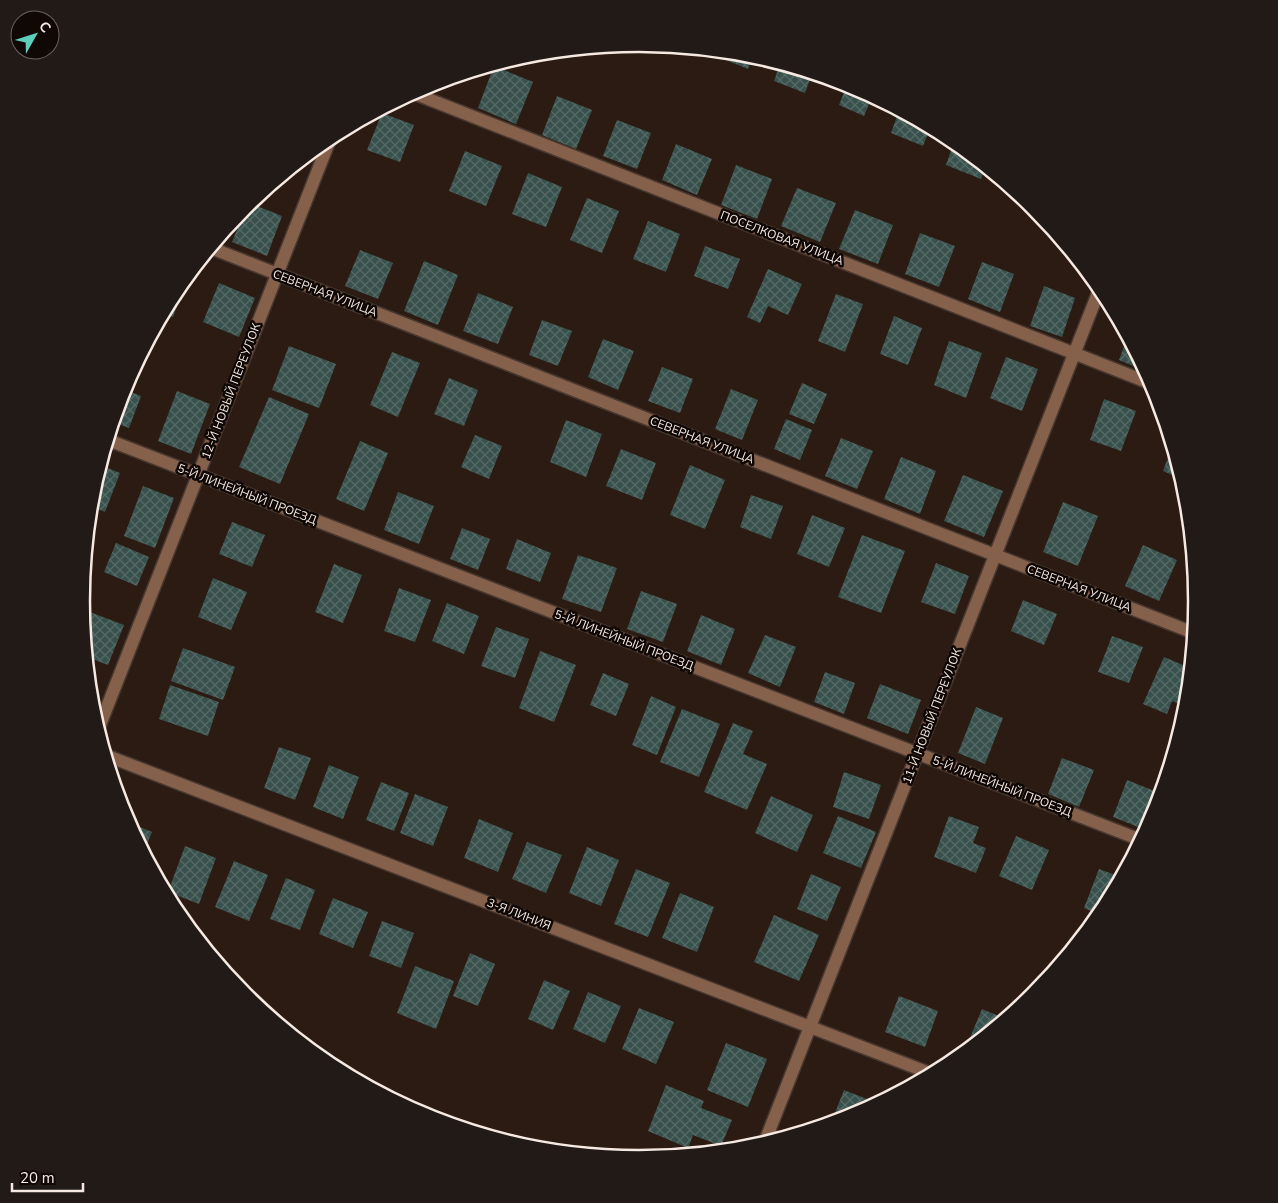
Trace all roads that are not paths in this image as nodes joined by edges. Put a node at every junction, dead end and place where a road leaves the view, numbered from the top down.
1 (423, 97) edge
2 (325, 151) edge
3 (217, 250) edge
4 (277, 274) junction
5 (1096, 298) edge
6 (1074, 353) junction
7 (1141, 379) edge
8 (114, 442) edge
9 (198, 475) junction
10 (995, 555) junction
11 (1187, 629) edge
12 (103, 717) edge
13 (917, 753) junction
14 (113, 757) edge
15 (1134, 837) edge
16 (810, 1027) junction
17 (923, 1071) edge
18 (768, 1135) edge

1 - 6 street, ПОСЕЛКОВАЯ УЛИЦА
2 - 4 street, 12-Й НОВЫЙ ПЕРЕУЛОК
3 - 4 street, СЕВЕРНАЯ УЛИЦА
4 - 9 street, 12-Й НОВЫЙ ПЕРЕУЛОК
4 - 10 street, СЕВЕРНАЯ УЛИЦА
5 - 6 street, 11-Й НОВЫЙ ПЕРЕУЛОК
6 - 7 street, ПОСЕЛКОВАЯ УЛИЦА
6 - 10 street, 11-Й НОВЫЙ ПЕРЕУЛОК
8 - 9 street, 5-Й ЛИНЕЙНЫЙ ПРОЕЗД
9 - 12 street, 12-Й НОВЫЙ ПЕРЕУЛОК
9 - 13 street, 5-Й ЛИНЕЙНЫЙ ПРОЕЗД
10 - 11 street, СЕВЕРНАЯ УЛИЦА
10 - 13 street, 11-Й НОВЫЙ ПЕРЕУЛОК
13 - 15 street, 5-Й ЛИНЕЙНЫЙ ПРОЕЗД
13 - 16 street, 11-Й НОВЫЙ ПЕРЕУЛОК
14 - 16 street, 3-Я ЛИНИЯ
16 - 17 street, 3-Я ЛИНИЯ
16 - 18 street, 11-Й НОВЫЙ ПЕРЕУЛОК

